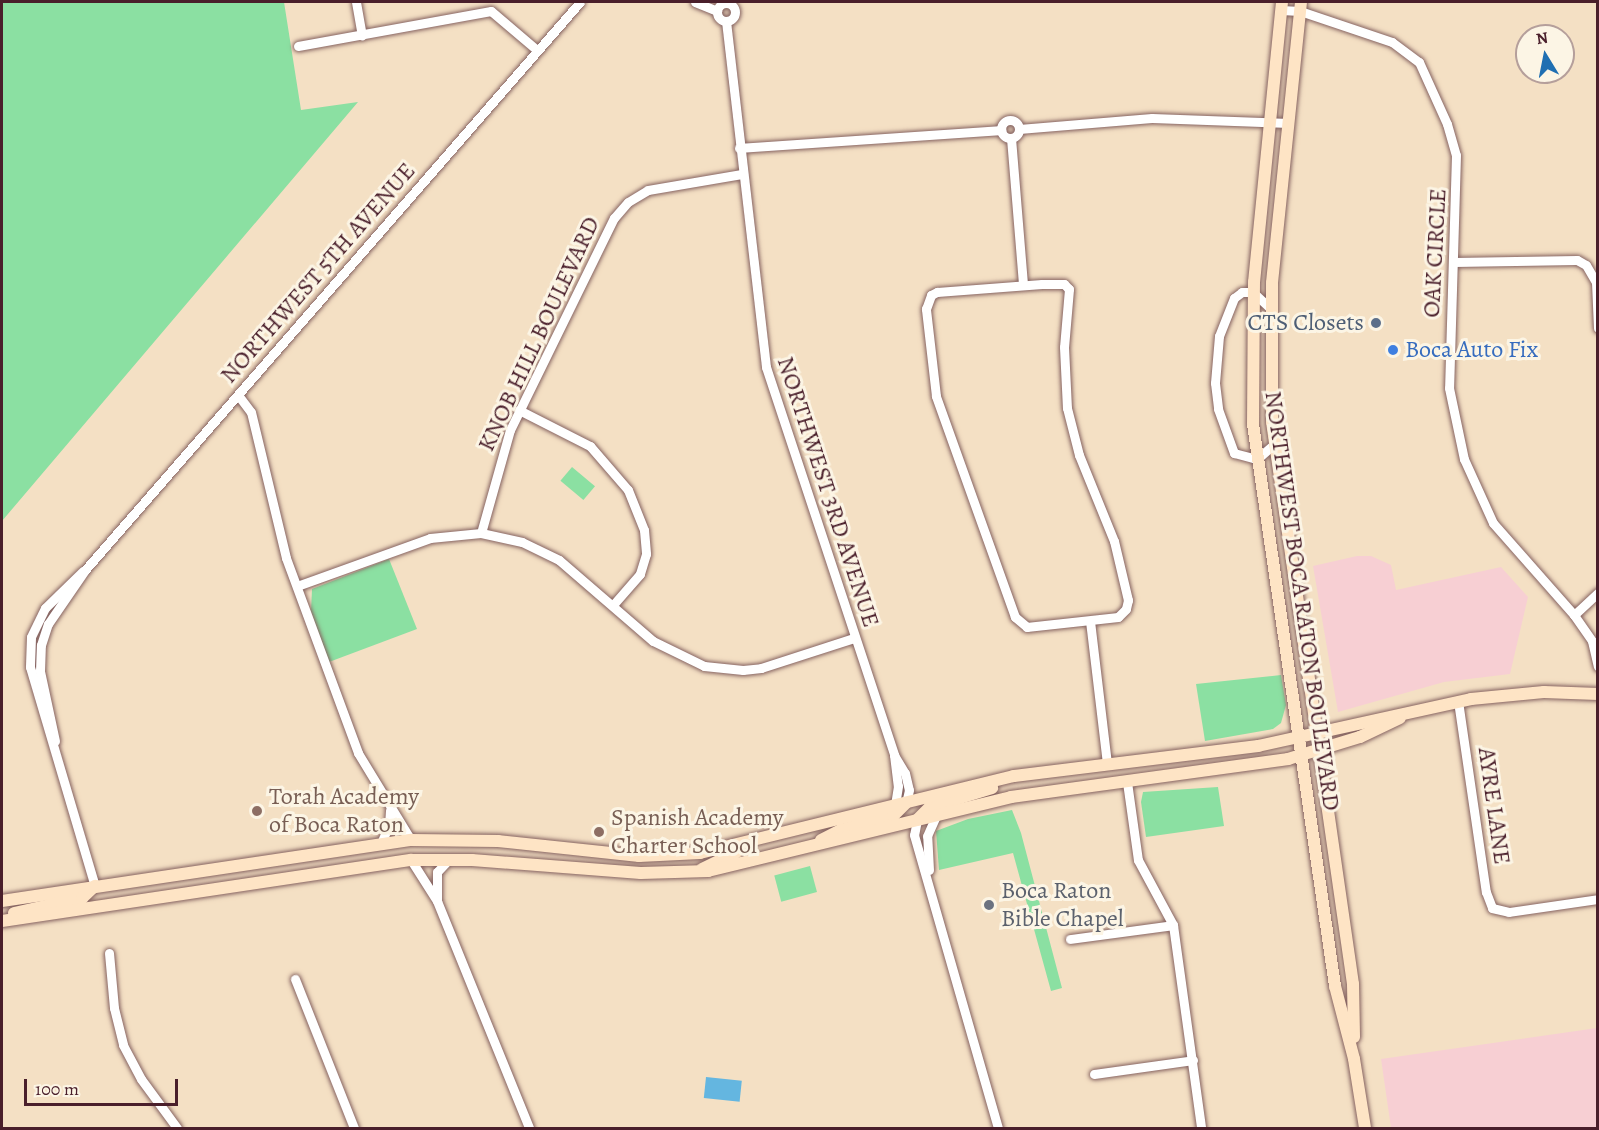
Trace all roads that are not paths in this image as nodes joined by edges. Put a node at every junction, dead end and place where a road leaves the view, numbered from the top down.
1 (356, 2) edge
2 (580, 2) edge
3 (695, 2) edge
4 (729, 2) edge
5 (490, 6) edge
6 (1281, 6) edge
7 (1300, 6) edge
8 (717, 11) junction
9 (726, 21) junction
10 (362, 34) junction
11 (298, 46) dead end
12 (537, 50) junction
13 (1270, 123) junction
14 (1289, 123) junction
15 (1019, 129) junction
16 (1001, 130) junction
17 (1011, 138) junction
18 (739, 148) junction
19 (742, 174) junction
20 (1454, 262) junction
21 (1023, 285) junction
22 (1253, 292) junction
23 (1271, 309) junction
24 (1598, 328) edge
25 (238, 395) junction
26 (519, 410) junction
27 (1274, 444) junction
28 (1257, 459) junction
29 (481, 533) junction
30 (297, 586) junction
31 (1598, 593) edge
32 (613, 605) junction
33 (1574, 615) junction
34 (1090, 621) junction
35 (854, 638) junction
36 (1598, 666) edge
37 (1598, 694) edge
38 (1458, 701) junction
39 (1414, 711) junction
40 (1317, 733) junction
41 (1299, 737) junction
42 (1320, 751) junction
43 (1301, 756) junction
44 (1107, 764) junction
45 (1017, 776) junction
46 (1127, 782) junction
47 (901, 804) junction
48 (390, 810) junction
49 (936, 816) junction
50 (917, 820) junction
51 (789, 832) junction
52 (411, 840) junction
53 (381, 843) junction
54 (807, 849) junction
55 (449, 859) junction
56 (411, 860) junction
57 (696, 872) junction
58 (929, 878) junction
59 (95, 886) junction
60 (1598, 899) edge
61 (2, 901) edge
62 (437, 901) junction
63 (2, 919) edge
64 (1173, 925) junction
65 (1070, 939) dead end
66 (109, 953) dead end
67 (295, 979) dead end
68 (1354, 1059) junction
69 (1193, 1060) junction
70 (1094, 1074) dead end
71 (177, 1128) edge
72 (354, 1128) edge
73 (529, 1128) edge
74 (998, 1128) edge
75 (1201, 1128) edge
76 (1365, 1128) edge

1 - 10 street
2 - 12 street, NORTHWEST 5TH AVENUE
3 - 8 street
4 - 8 street
4 - 9 street, NORTHWEST 3RD AVENUE
5 - 10 street
5 - 12 street
6 - 7 street, OAK CIRCLE
6 - 13 main road, NORTHWEST BOCA RATON BOULEVARD
7 - 14 main road, NORTHWEST BOCA RATON BOULEVARD
7 - 20 street, OAK CIRCLE
8 - 9 street
9 - 18 street, NORTHWEST 3RD AVENUE
10 - 11 street
12 - 25 street, NORTHWEST 5TH AVENUE
13 - 14 street
13 - 15 street
13 - 22 main road, NORTHWEST BOCA RATON BOULEVARD
14 - 23 main road, NORTHWEST BOCA RATON BOULEVARD
15 - 16 street
15 - 17 street
16 - 17 street
16 - 18 street
17 - 21 street
18 - 19 street, NORTHWEST 3RD AVENUE
19 - 26 street, KNOB HILL BOULEVARD
19 - 35 street, NORTHWEST 3RD AVENUE
20 - 24 street
20 - 33 street, OAK CIRCLE
21 - 34 street
21 - 34 street
22 - 23 street
22 - 28 main road, NORTHWEST BOCA RATON BOULEVARD
22 - 28 street
23 - 27 main road, NORTHWEST BOCA RATON BOULEVARD
25 - 30 street
25 - 59 street, NORTHWEST 5TH AVENUE
26 - 29 street, KNOB HILL BOULEVARD
26 - 32 street
27 - 28 street
27 - 40 main road, NORTHWEST BOCA RATON BOULEVARD
28 - 41 main road, NORTHWEST BOCA RATON BOULEVARD
29 - 30 street
29 - 32 street
30 - 48 street
31 - 33 street
32 - 35 street
33 - 36 street, OAK CIRCLE
34 - 44 street
35 - 47 street, NORTHWEST 3RD AVENUE
37 - 38 main road
38 - 39 main road
38 - 60 street, AYRE LANE
39 - 40 main road
39 - 42 main road
40 - 41 main road
40 - 42 main road, NORTHWEST BOCA RATON BOULEVARD
41 - 43 main road, NORTHWEST BOCA RATON BOULEVARD
41 - 44 main road
42 - 43 main road
42 - 68 main road, NORTHWEST BOCA RATON BOULEVARD
43 - 46 main road
43 - 68 main road, NORTHWEST BOCA RATON BOULEVARD
44 - 45 main road
45 - 47 main road
45 - 50 main road
46 - 49 main road
46 - 64 street
47 - 51 main road
47 - 54 main road
48 - 52 street
48 - 53 street
49 - 50 main road
49 - 58 street
50 - 54 main road
50 - 58 street
51 - 52 main road
51 - 57 main road
52 - 53 main road
53 - 59 main road
54 - 57 main road
55 - 56 main road
55 - 57 main road
55 - 62 street
56 - 62 street
56 - 63 main road
58 - 74 street
59 - 61 main road
59 - 63 main road
62 - 73 street
64 - 65 street
64 - 69 street
66 - 71 street
67 - 72 street
68 - 76 main road, NORTHWEST BOCA RATON BOULEVARD
69 - 70 street
69 - 75 street

